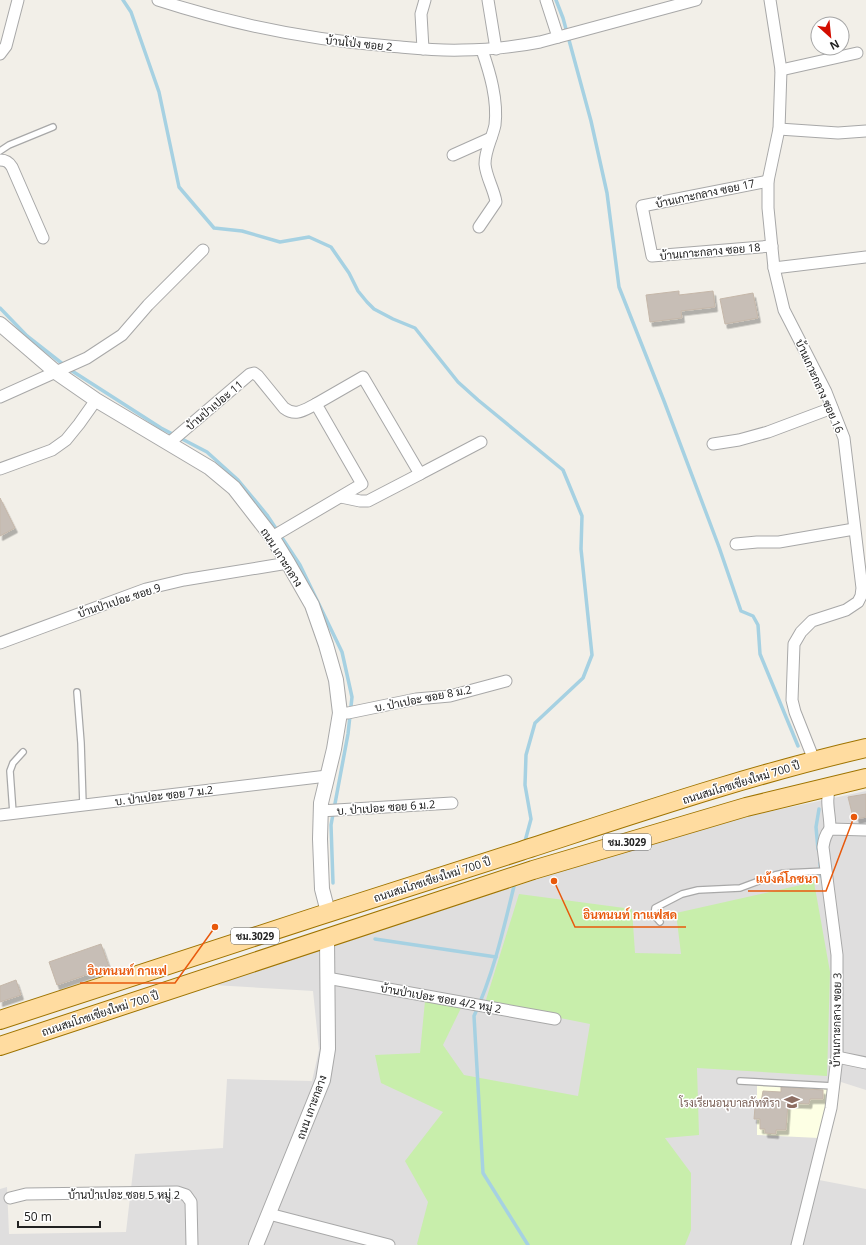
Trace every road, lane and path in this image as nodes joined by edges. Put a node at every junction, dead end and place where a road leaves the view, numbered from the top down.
1 (18, 0) edge
2 (158, 0) edge
3 (425, 0) edge
4 (488, 0) edge
5 (546, 0) edge
6 (696, 0) edge
7 (770, 0) edge
8 (564, 35) junction
9 (423, 49) junction
10 (496, 49) junction
11 (482, 50) junction
12 (857, 53) dead end
13 (0, 54) edge
14 (781, 70) junction
15 (53, 127) dead end
16 (780, 130) junction
17 (866, 131) edge
18 (491, 138) junction
19 (0, 151) edge
20 (453, 155) dead end
21 (0, 160) edge
22 (768, 181) junction
23 (479, 227) dead end
24 (646, 230) joint
25 (43, 238) dead end
26 (772, 246) junction
27 (203, 250) dead end
28 (866, 257) edge
29 (774, 268) junction
30 (0, 324) edge
31 (64, 369) junction
32 (0, 396) edge
33 (96, 400) junction
34 (316, 404) junction
35 (832, 408) junction
36 (174, 439) junction
37 (481, 442) dead end
38 (713, 444) dead end
39 (0, 469) edge
40 (420, 474) junction
41 (341, 497) junction
42 (854, 529) junction
43 (277, 534) junction
44 (736, 544) dead end
45 (288, 563) junction
46 (864, 588) edge
47 (0, 643) edge
48 (506, 681) dead end
49 (77, 692) dead end
50 (347, 712) junction
51 (861, 748) edge
52 (24, 752) dead end
53 (814, 760) junction
54 (327, 776) junction
55 (864, 778) edge
56 (830, 786) junction
57 (452, 803) dead end
58 (83, 805) junction
59 (320, 811) junction
60 (12, 813) junction
61 (0, 815) edge
62 (830, 829) junction
63 (866, 830) edge
64 (826, 871) junction
65 (328, 912) junction
66 (660, 922) dead end
67 (326, 938) junction
68 (327, 978) junction
69 (555, 1018) dead end
70 (0, 1020) edge
71 (0, 1046) edge
72 (837, 1058) junction
73 (866, 1063) edge
74 (740, 1081) dead end
75 (833, 1086) junction
76 (10, 1198) dead end
77 (269, 1214) junction
78 (192, 1245) edge
79 (256, 1245) edge
80 (389, 1245) edge
81 (797, 1245) edge

1 - 13 street
2 - 9 street, บ้านโป่ง ซอย 2
3 - 9 street
4 - 10 street
5 - 8 street
6 - 8 street, บ้านโป่ง ซอย 2
7 - 14 street, บ้านเกาะกลาง ซอย 16
8 - 10 street, บ้านโป่ง ซอย 2
9 - 11 street, บ้านโป่ง ซอย 2
10 - 11 street, บ้านโป่ง ซอย 2
11 - 18 street
12 - 14 street
14 - 16 street, บ้านเกาะกลาง ซอย 16
15 - 19 lane
16 - 17 street
16 - 22 street, บ้านเกาะกลาง ซอย 16
18 - 20 street
18 - 23 street
21 - 25 street
22 - 24 street, บ้านเกาะกลาง ซอย 17
22 - 26 street, บ้านเกาะกลาง ซอย 16
24 - 26 street, บ้านเกาะกลาง ซอย 18
26 - 29 street, บ้านเกาะกลาง ซอย 16
27 - 31 street
28 - 29 street
29 - 35 street, บ้านเกาะกลาง ซอย 16
30 - 31 street, ถนน เกาะกลาง
31 - 32 street
31 - 33 street, ถนน เกาะกลาง
33 - 36 street, ถนน เกาะกลาง
33 - 39 street
34 - 36 street, บ้านป่าเปอะ 11
34 - 40 street
34 - 41 street
35 - 38 street
35 - 42 street, บ้านเกาะกลาง ซอย 16
36 - 43 street, ถนน เกาะกลาง
37 - 40 street
40 - 41 street
41 - 43 street
42 - 44 street
42 - 46 street, บ้านเกาะกลาง ซอย 16
43 - 45 street, ถนน เกาะกลาง
45 - 47 street, บ้านป่าเปอะ ซอย 9
45 - 50 street, ถนน เกาะกลาง
46 - 53 street, บ้านเกาะกลาง ซอย 16
48 - 50 street, บ. ป่าเปอะ ซอย 8 ม.2
49 - 58 lane
50 - 54 street, ถนน เกาะกลาง
51 - 53 main road, ถนนสมโภชเชียงใหม่ 700 ปี / ชม.3029
52 - 60 lane
53 - 65 main road, ถนนสมโภชเชียงใหม่ 700 ปี / ชม.3029
54 - 58 street, บ. ป่าเปอะ ซอย 7 ม.2
54 - 59 street, ถนน เกาะกลาง
55 - 56 main road, ถนนสมโภชเชียงใหม่ 700 ปี / ชม.3029
56 - 62 street
56 - 67 main road, ถนนสมโภชเชียงใหม่ 700 ปี / ชม.3029
57 - 59 street, บ. ป่าเปอะ ซอย 6 ม.2
58 - 60 street, บ. ป่าเปอะ ซอย 7 ม.2
59 - 65 street, ถนน เกาะกลาง
60 - 61 street, บ. ป่าเปอะ ซอย 7 ม.2
62 - 63 street
62 - 64 street, บ้านเกาะกลาง ซอย 3
64 - 66 lane
64 - 72 street, บ้านเกาะกลาง ซอย 3
65 - 70 main road, ถนนสมโภชเชียงใหม่ 700 ปี / ชม.3029
67 - 68 street, ถนน เกาะกลาง
67 - 71 main road, ถนนสมโภชเชียงใหม่ 700 ปี / ชม.3029
68 - 69 street, บ้านป่าเปอะ ซอย 4/2 หมู่ 2
68 - 77 street, ถนน เกาะกลาง
72 - 73 street
72 - 75 street, บ้านเกาะกลาง ซอย 3
74 - 75 lane
75 - 81 street, บ้านเกาะกลาง ซอย 3
76 - 78 street, บ้านป่าเปอะ ซอย 5 หมู่ 2
77 - 79 street, ถนน เกาะกลาง
77 - 80 street

